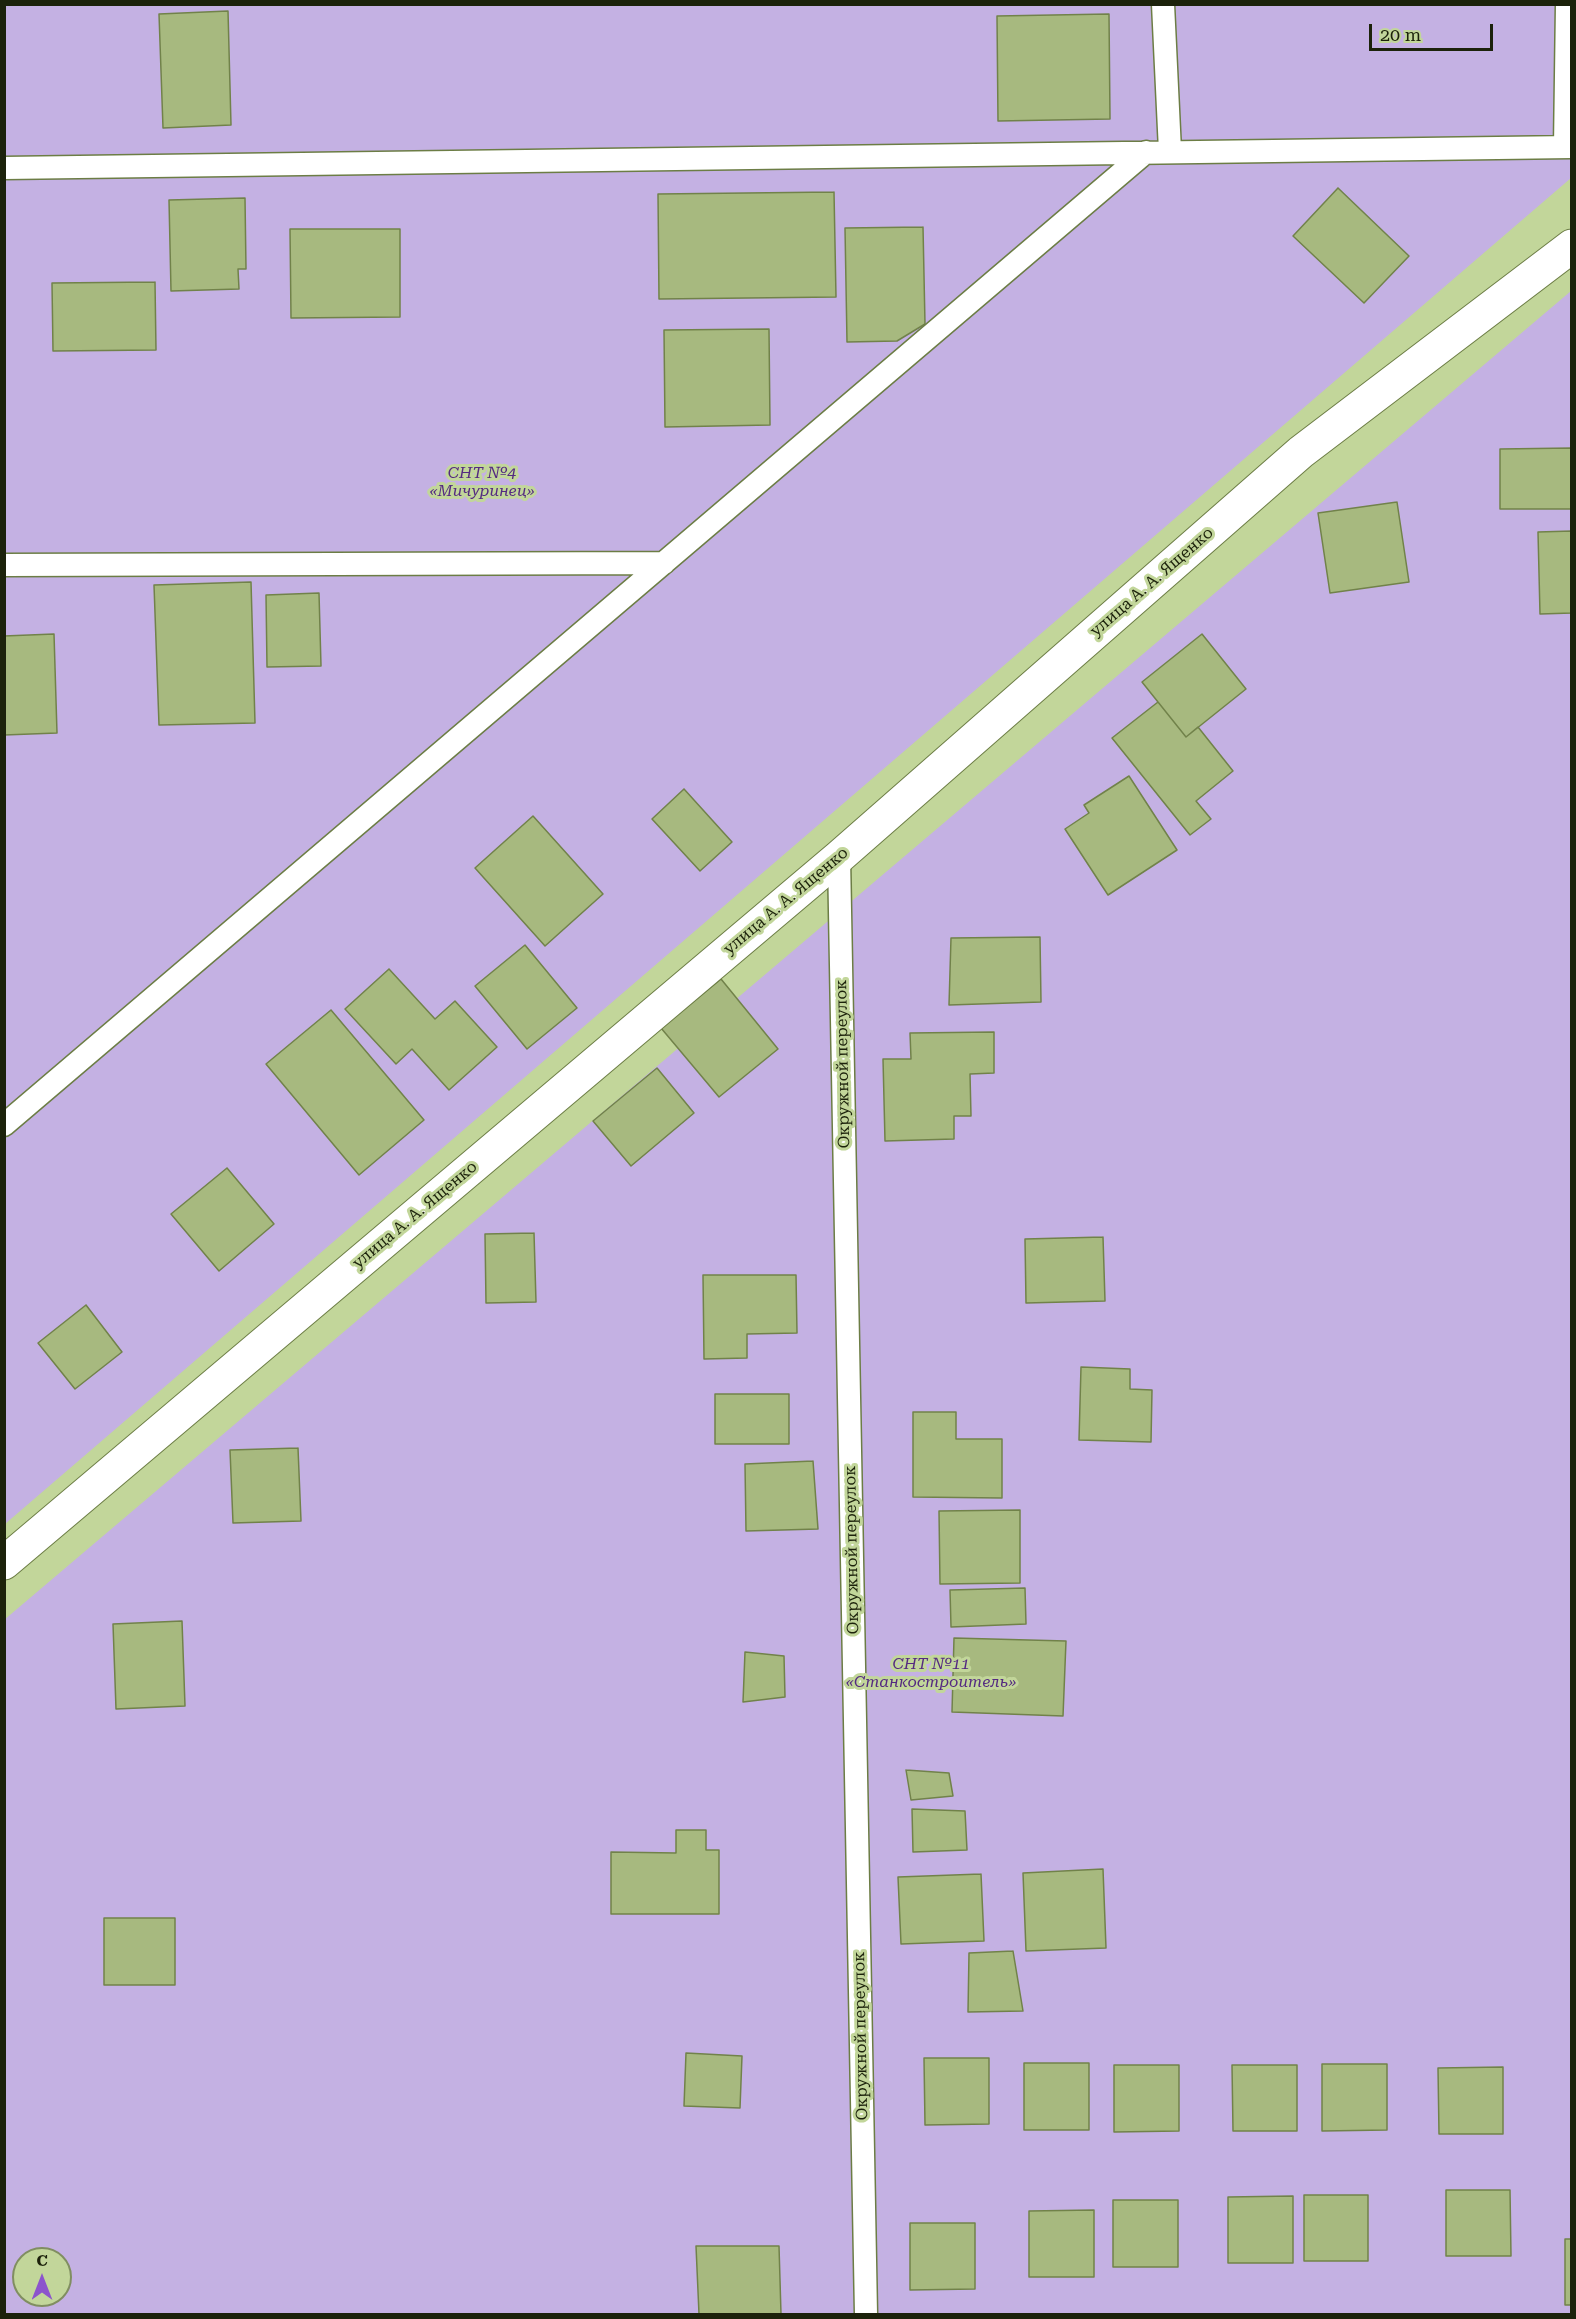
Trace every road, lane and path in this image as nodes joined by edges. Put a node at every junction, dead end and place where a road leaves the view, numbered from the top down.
1 (1163, 4) edge
2 (1568, 4) edge
3 (1568, 147) edge
4 (1170, 150) junction
5 (1146, 152) junction
6 (4, 168) edge
7 (1572, 246) edge
8 (664, 563) junction
9 (4, 566) edge
10 (839, 857) junction
11 (4, 1125) edge
12 (4, 1563) edge
13 (866, 2314) edge

1 - 4 lane
2 - 3 lane
3 - 4 lane
4 - 5 lane
5 - 6 lane
5 - 8 lane
7 - 10 street, улица А. А. Ященко
8 - 9 lane
8 - 11 lane
10 - 12 street, улица А. А. Ященко
10 - 13 lane, Окружной переулок

